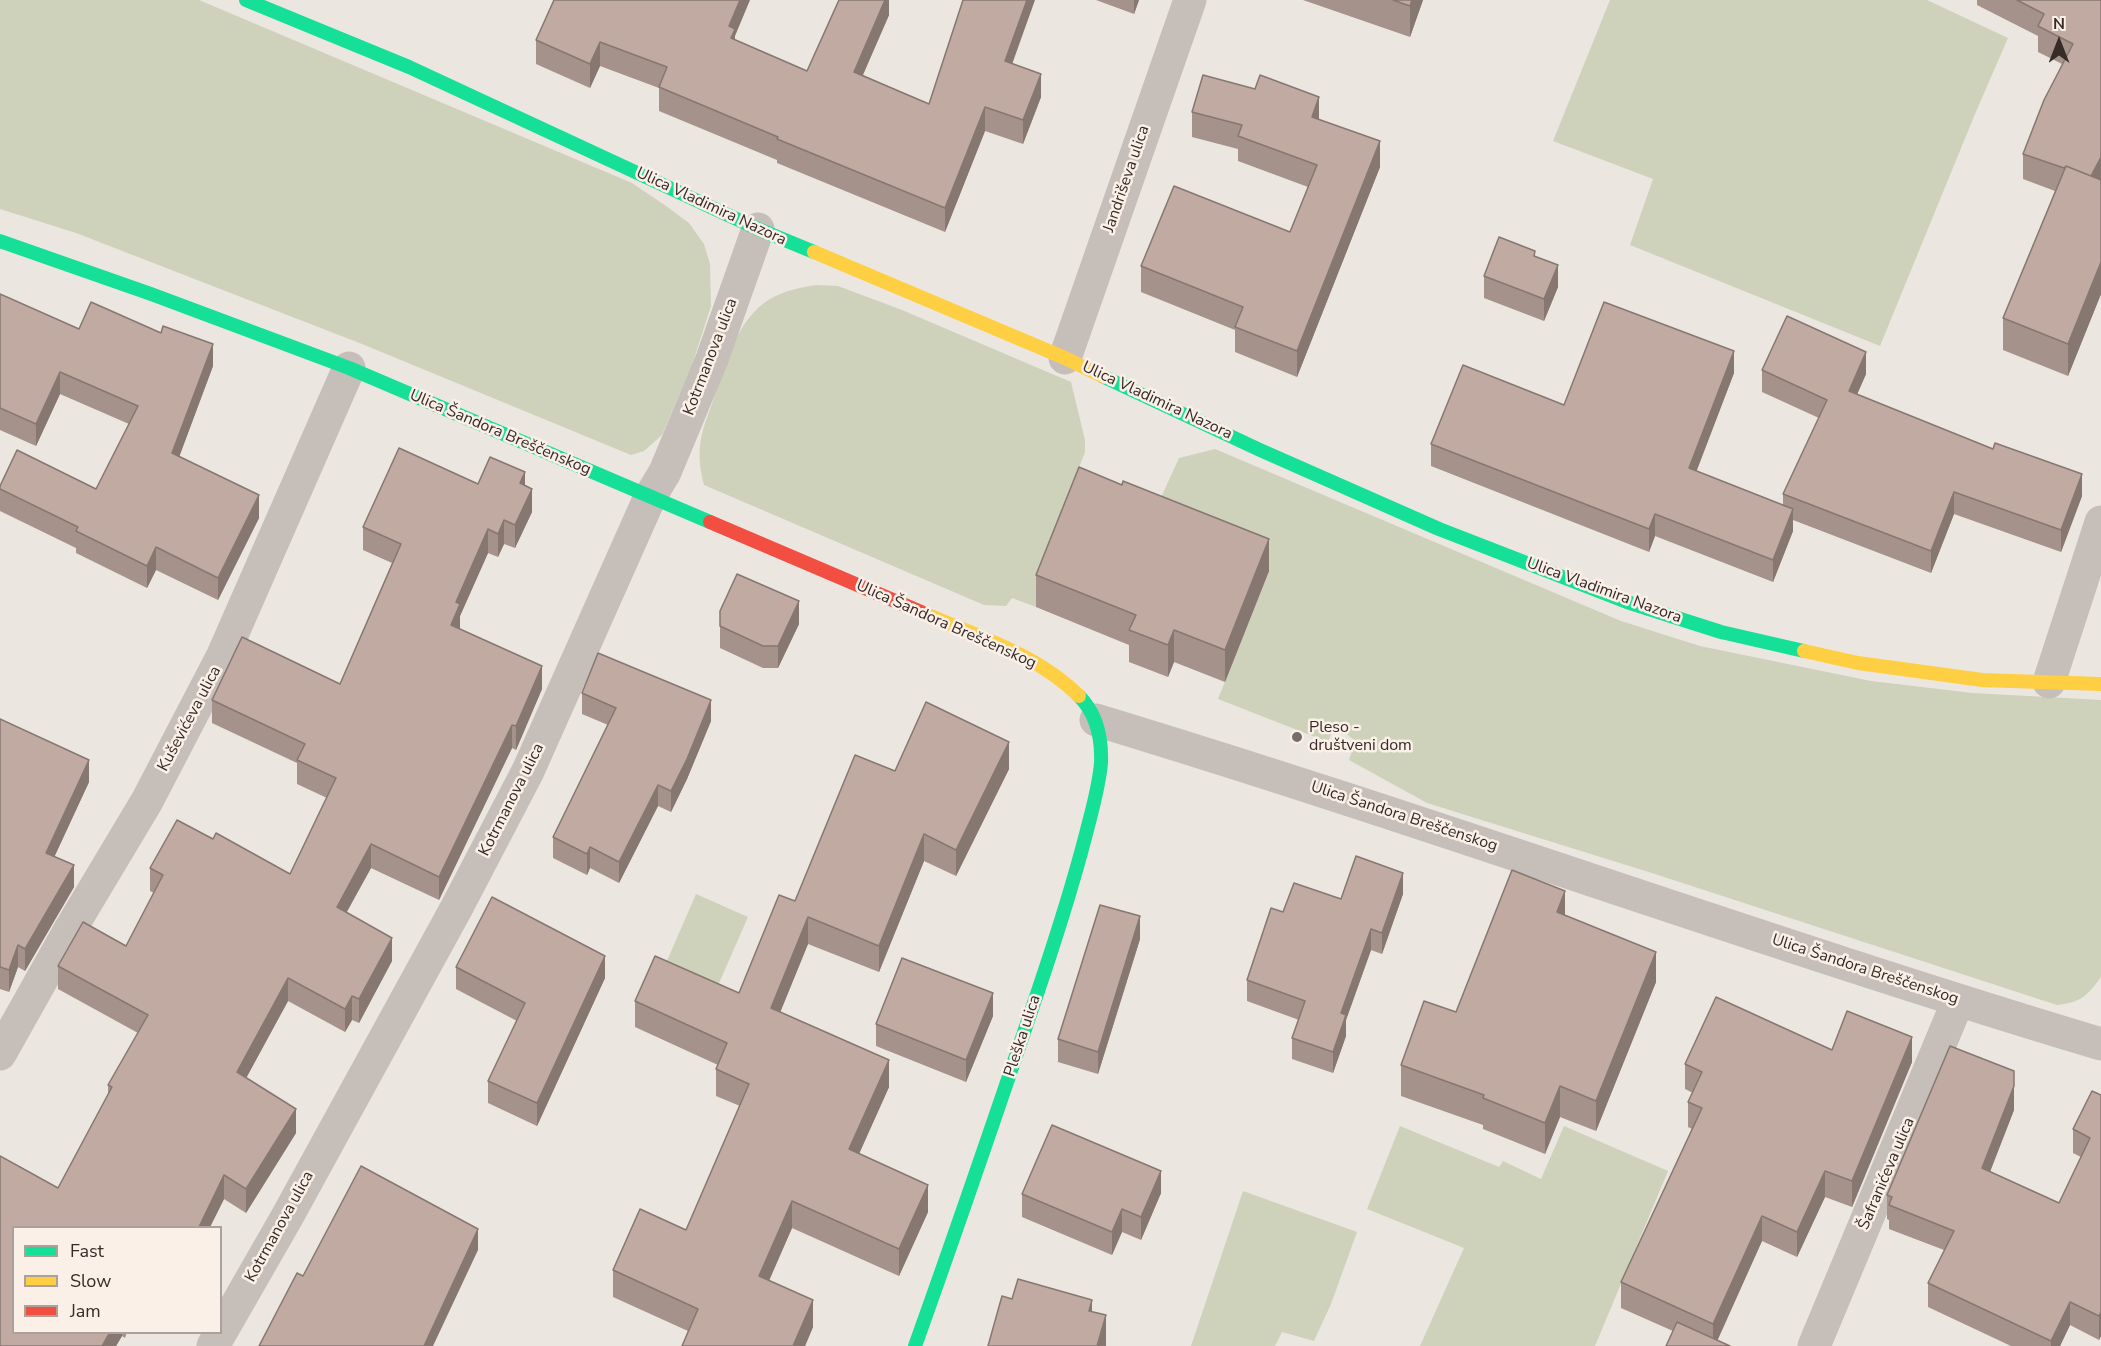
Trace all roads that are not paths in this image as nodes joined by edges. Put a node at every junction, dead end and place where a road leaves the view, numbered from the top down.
1 (246, 0) edge
2 (1190, 0) edge
3 (758, 229) junction
4 (0, 241) edge
5 (1065, 358) junction
6 (349, 368) junction
7 (650, 497) junction
8 (2101, 522) edge
9 (2049, 682) junction
10 (2101, 684) edge
11 (1096, 720) junction
12 (1958, 1000) junction
13 (2100, 1042) edge
14 (0, 1054) edge
15 (222, 1330) edge
16 (915, 1346) edge
17 (1814, 1346) edge

1 - 3 street, Ulica Vladimira Nazora
2 - 5 street, Jandriševa ulica
3 - 5 street, Ulica Vladimira Nazora
3 - 7 street, Kotrmanova ulica
4 - 6 street, Ulica Šandora Breščenskog
5 - 9 street, Ulica Vladimira Nazora
6 - 7 street, Ulica Šandora Breščenskog
6 - 14 street, Kuševićeva ulica
7 - 11 street, Ulica Šandora Breščenskog
7 - 15 street, Kotrmanova ulica
8 - 9 street
9 - 10 street, Ulica Vladimira Nazora
11 - 12 street, Ulica Šandora Breščenskog
11 - 16 street, Pleška ulica
12 - 13 street, Ulica Šandora Breščenskog
12 - 17 street, Šafranićeva ulica

